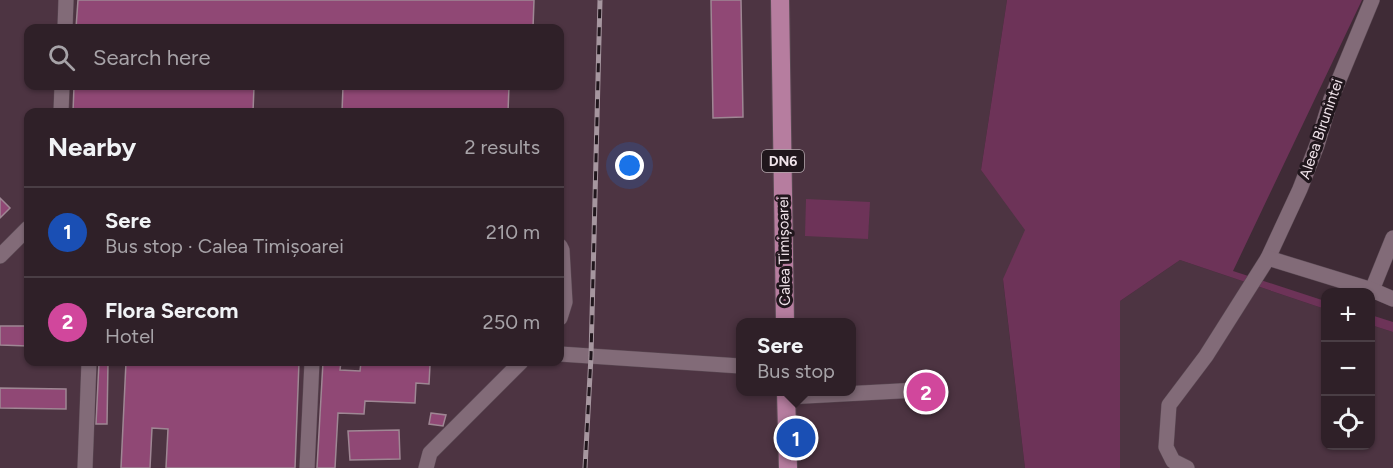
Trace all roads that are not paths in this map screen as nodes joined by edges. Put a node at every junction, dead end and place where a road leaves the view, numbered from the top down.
1 (66, 0) edge
2 (780, 0) edge
3 (1372, 0) edge
4 (65, 24) edge
5 (62, 90) edge
6 (61, 108) edge
7 (24, 232) edge
8 (1393, 237) edge
9 (0, 256) edge
10 (1268, 258) junction
11 (564, 285) edge
12 (1366, 288) edge
13 (1373, 288) edge
14 (1375, 291) edge
15 (1393, 299) edge
16 (564, 305) edge
17 (785, 318) edge
18 (564, 354) edge
19 (89, 366) edge
20 (312, 366) edge
21 (517, 366) edge
22 (736, 366) edge
23 (918, 390) dead end
24 (856, 392) edge
25 (787, 396) edge
26 (86, 468) edge
27 (307, 468) edge
28 (426, 468) edge
29 (788, 468) edge
30 (1187, 468) edge

1 - 4 street
2 - 17 main road, Calea Timișoarei / DN6
3 - 10 street, Aleea Birunintei
5 - 6 street
7 - 9 street
8 - 13 street
10 - 12 street
10 - 30 street, Aleea Birunintei
11 - 16 street
14 - 15 street
18 - 22 street
19 - 26 street
20 - 27 street
21 - 28 street
23 - 24 street
25 - 29 main road

